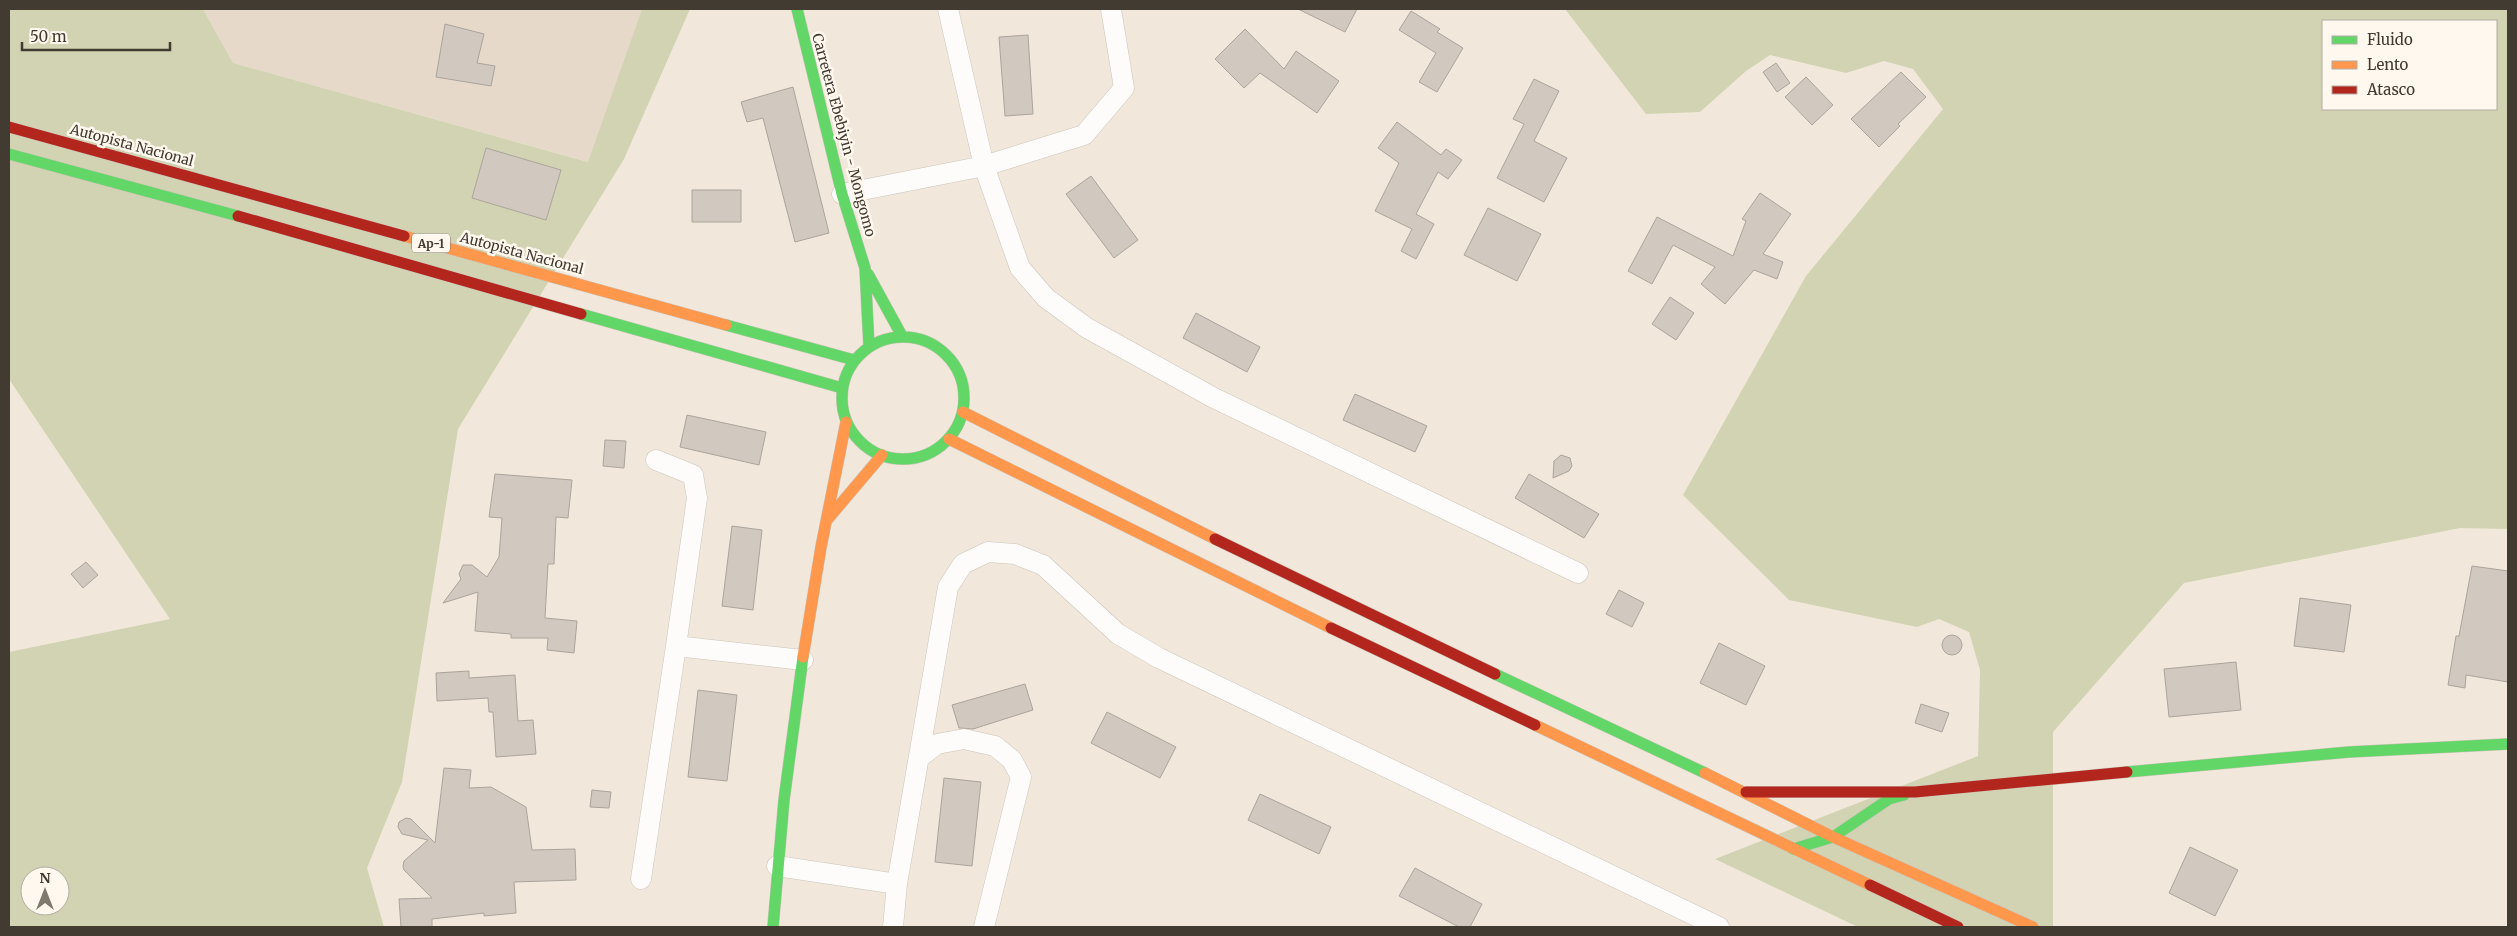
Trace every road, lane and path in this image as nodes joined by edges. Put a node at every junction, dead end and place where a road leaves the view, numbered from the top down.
1 (797, 9) edge
2 (948, 9) edge
3 (1112, 9) edge
4 (9, 127) edge
5 (9, 154) edge
6 (984, 166) junction
7 (842, 194) junction
8 (865, 268) junction
9 (902, 336) junction
10 (869, 346) junction
11 (854, 360) junction
12 (842, 388) junction
13 (963, 412) junction
14 (846, 422) junction
15 (949, 439) junction
16 (882, 455) junction
17 (656, 460) dead end
18 (824, 523) junction
19 (1578, 572) dead end
20 (676, 646) junction
21 (804, 660) junction
22 (2508, 744) edge
23 (920, 757) junction
24 (1746, 792) junction
25 (1915, 792) junction
26 (1833, 837) junction
27 (1793, 849) junction
28 (777, 866) junction
29 (641, 879) dead end
30 (897, 884) junction
31 (772, 927) edge
32 (893, 927) edge
33 (984, 927) edge
34 (1719, 927) edge
35 (1958, 927) edge
36 (2032, 927) edge

1 - 7 main road, Carretera Ebebiyin - Mongomo
2 - 6 street
3 - 6 street
4 - 11 main road, Autopista Nacional / Ap-1
5 - 12 main road, Ap-1
6 - 7 street
6 - 19 street
7 - 8 main road, Carretera Ebebiyin - Mongomo
8 - 9 main road, Carretera Ebebiyin - Mongomo
8 - 10 main road, Carretera Ebebiyin - Mongomo
9 - 10 main road
9 - 13 main road
10 - 11 main road
11 - 12 main road
12 - 14 main road
13 - 15 main road
13 - 24 main road
14 - 16 main road
14 - 18 main road
15 - 16 main road
15 - 27 main road
16 - 18 main road
17 - 20 street
18 - 21 main road
20 - 21 street
20 - 29 street
21 - 28 main road
22 - 25 main road
23 - 30 street
23 - 33 street
23 - 34 street
24 - 25 main road
24 - 26 main road
25 - 26 main road
26 - 27 main road
26 - 36 main road
27 - 35 main road
28 - 30 street
28 - 31 main road
30 - 32 street

